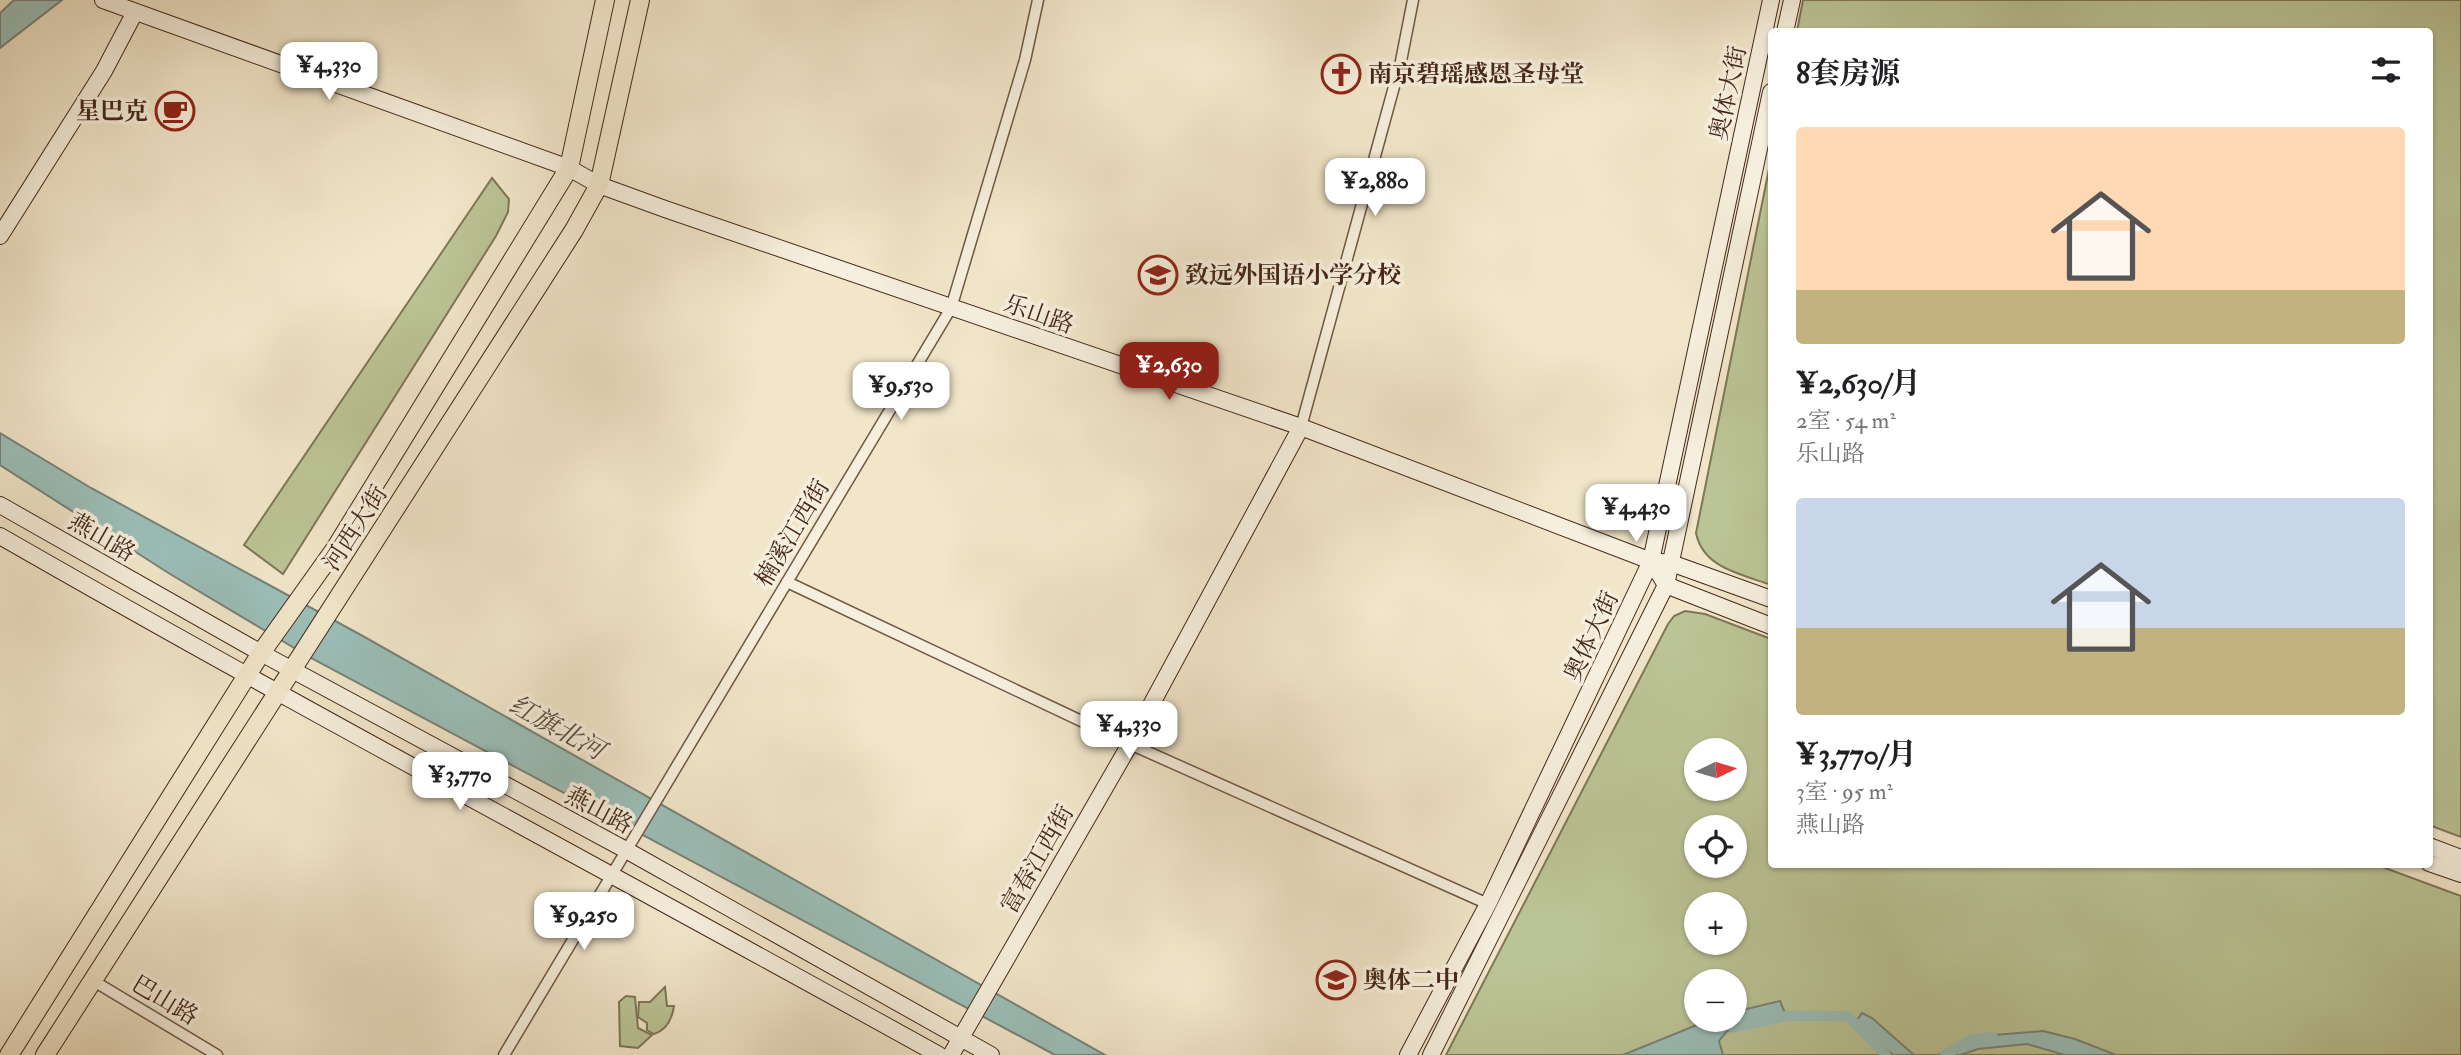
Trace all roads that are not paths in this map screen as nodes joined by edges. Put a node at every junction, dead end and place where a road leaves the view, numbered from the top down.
1 (103, 0) edge
2 (605, 0) edge
3 (640, 0) edge
4 (1036, 0) edge
5 (1413, 0) edge
6 (1771, 0) edge
7 (1792, 0) edge
8 (135, 12) junction
9 (1786, 28) edge
10 (1768, 106) edge
11 (569, 168) junction
12 (599, 184) junction
13 (0, 236) edge
14 (951, 308) junction
15 (1301, 427) junction
16 (0, 505) edge
17 (0, 536) edge
18 (1651, 561) junction
19 (1671, 563) junction
20 (787, 582) junction
21 (1666, 585) junction
22 (1768, 598) edge
23 (1768, 625) edge
24 (261, 653) junction
25 (292, 670) junction
26 (247, 676) junction
27 (277, 692) junction
28 (1130, 744) junction
29 (2433, 848) edge
30 (626, 850) junction
31 (2461, 858) edge
32 (2433, 864) edge
33 (612, 873) junction
34 (2461, 874) edge
35 (1488, 904) junction
36 (92, 980) junction
37 (961, 1037) junction
38 (9, 1055) edge
39 (45, 1055) edge
40 (217, 1055) edge
41 (504, 1055) edge
42 (939, 1055) edge
43 (951, 1055) edge
44 (991, 1055) edge
45 (1408, 1055) edge
46 (1431, 1055) edge

1 - 8 main road, 乐山路
2 - 11 main road, 河西大街
3 - 12 main road, 河西大街
4 - 14 street, 楠溪江西街
5 - 15 street
6 - 18 main road, 奥体大街
7 - 9 main road
8 - 11 main road, 乐山路
8 - 13 main road
10 - 19 main road, 奥体大街
11 - 12 main road, 乐山路
11 - 24 main road, 河西大街
12 - 14 main road, 乐山路
12 - 25 main road, 河西大街
14 - 15 main road, 乐山路
14 - 20 street, 楠溪江西街
15 - 18 main road, 乐山路
15 - 28 main road, 富春江西街
16 - 24 main road, 燕山路
17 - 26 main road, 燕山路
18 - 19 main road, 乐山路
18 - 21 main road
18 - 35 main road, 奥体大街
19 - 21 main road, 奥体大街
19 - 22 main road, 乐山路
20 - 28 street
20 - 30 street, 楠溪江西街
21 - 23 main road
21 - 46 main road, 奥体大街
24 - 25 main road, 燕山路
24 - 26 main road, 河西大街
25 - 27 main road, 河西大街
25 - 30 main road, 燕山路
26 - 27 main road, 燕山路
26 - 38 main road, 河西大街
27 - 33 main road, 燕山路
27 - 36 main road, 河西大街
28 - 35 street
28 - 37 main road, 富春江西街
29 - 31 main road
30 - 33 street, 楠溪江西街
30 - 37 main road, 燕山路
32 - 34 main road
33 - 41 street, 楠溪江西街
33 - 42 main road, 燕山路
35 - 45 main road, 奥体大街
36 - 39 main road, 河西大街
36 - 40 street, 巴山路
37 - 43 main road, 富春江西街
37 - 44 main road, 燕山路

